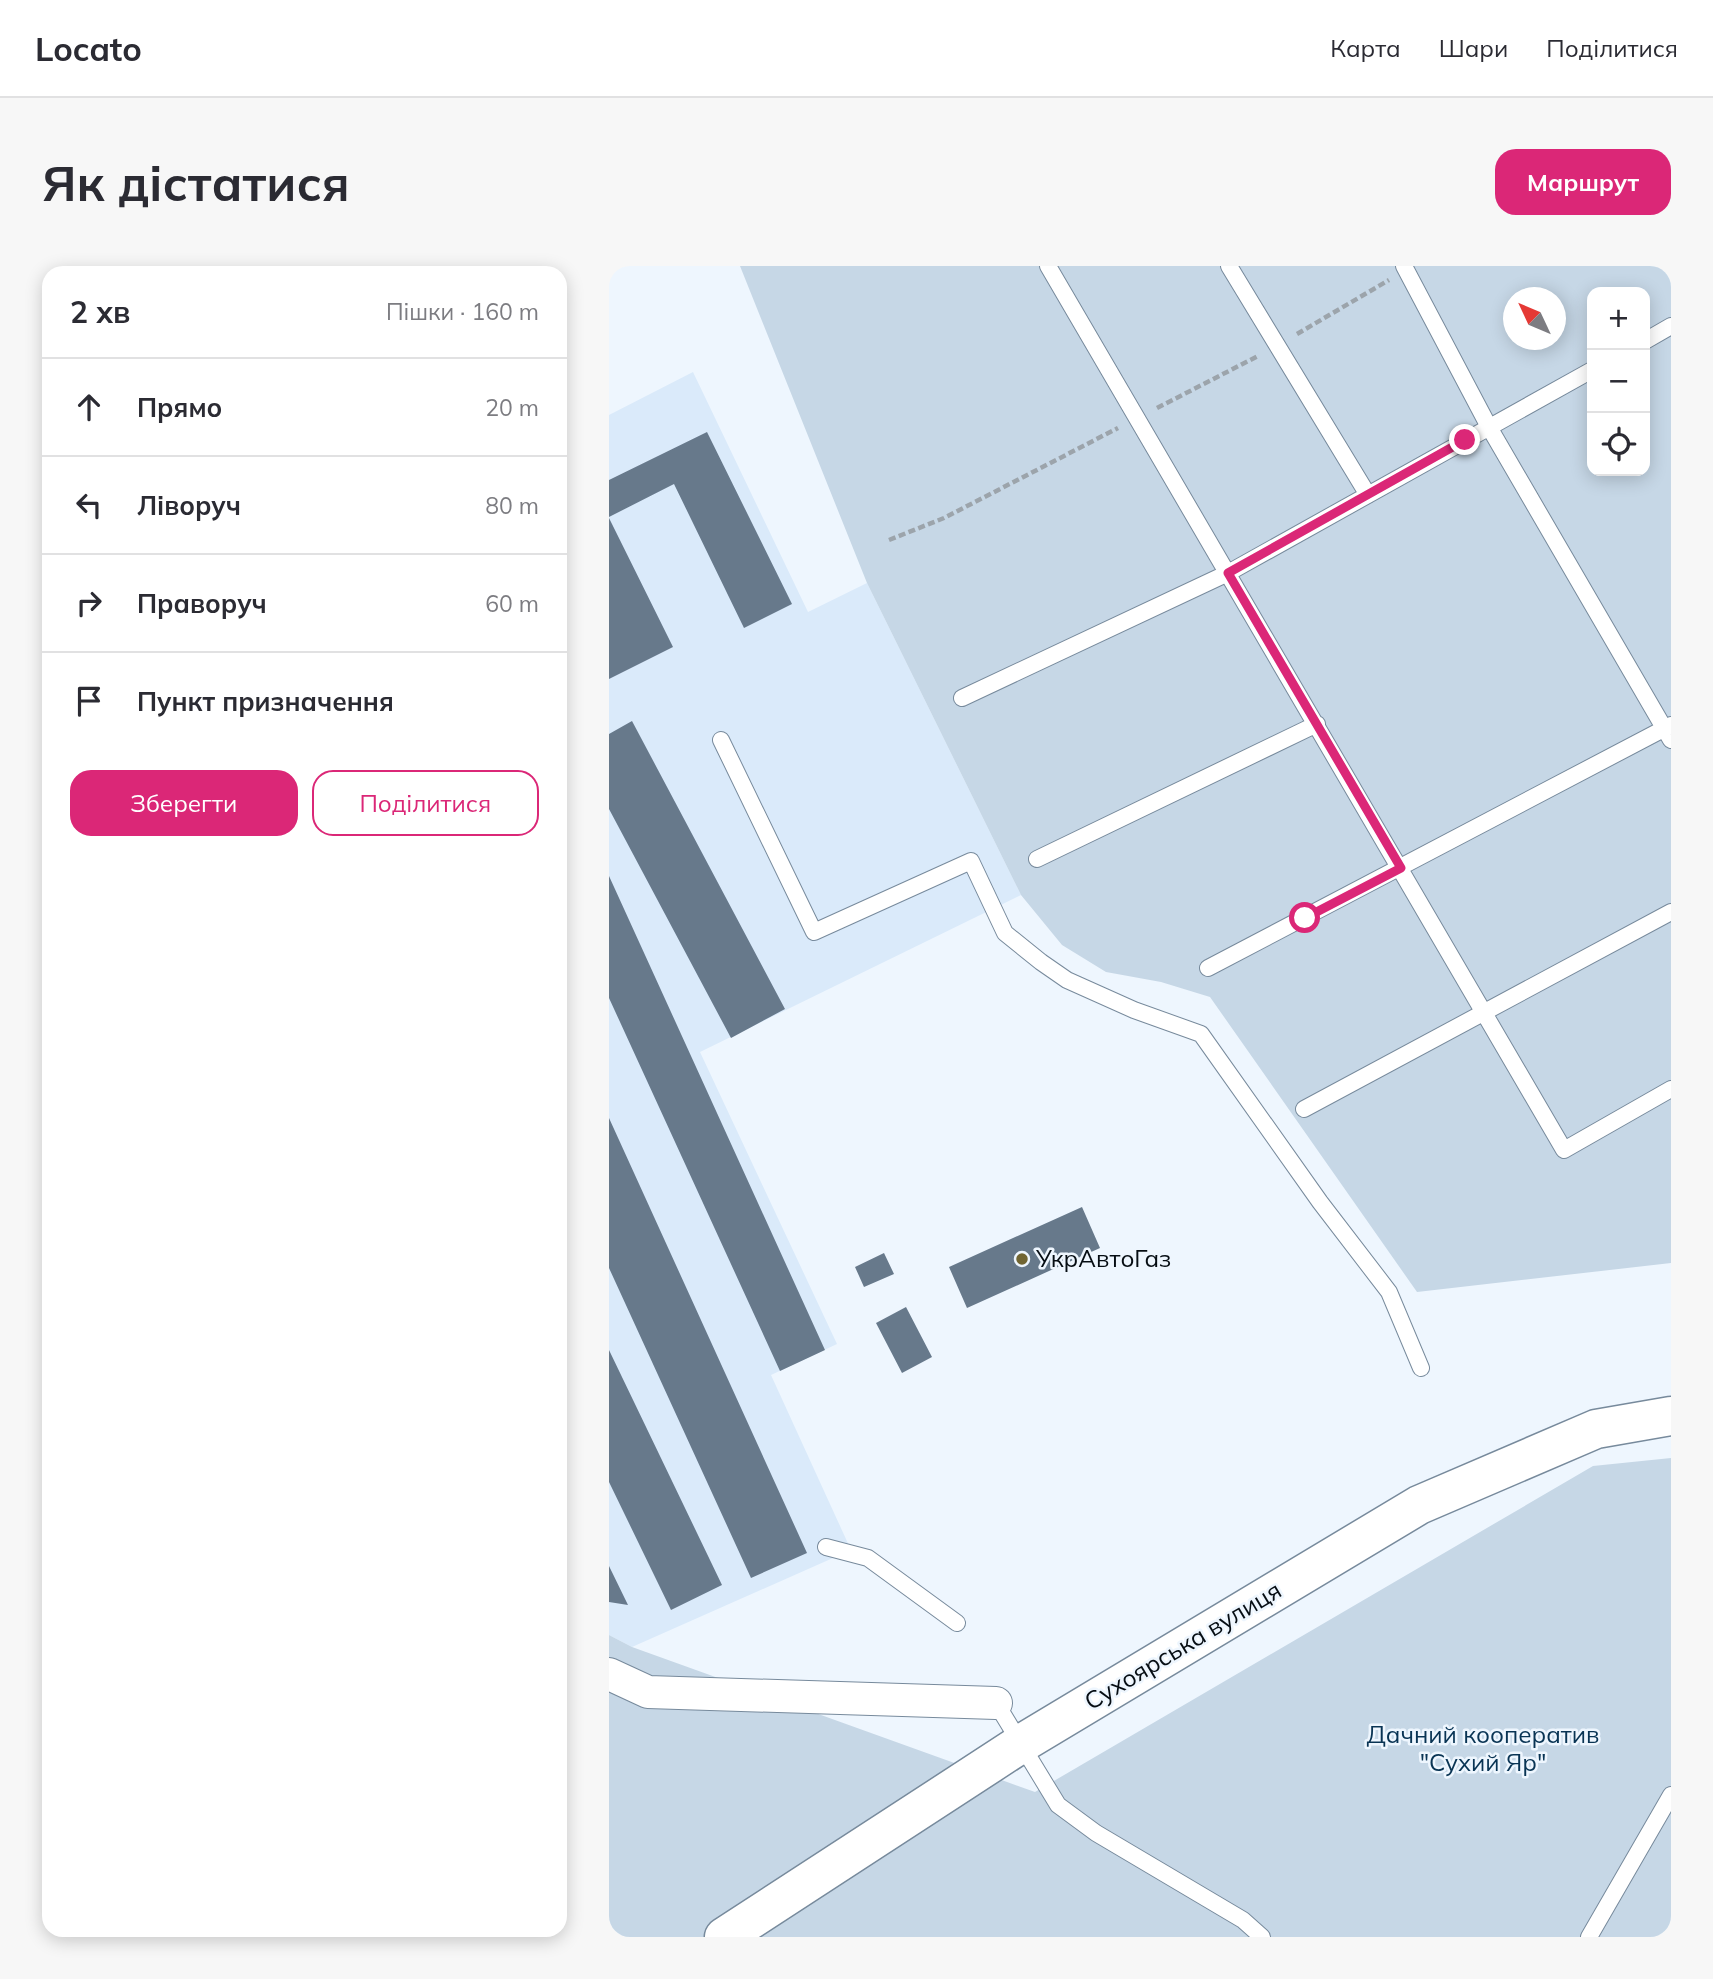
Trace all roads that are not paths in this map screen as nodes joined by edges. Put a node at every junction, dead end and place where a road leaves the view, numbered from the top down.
1 (1048, 266) edge
2 (1229, 266) edge
3 (1404, 266) edge
4 (1671, 326) edge
5 (1650, 338) edge
6 (1587, 373) edge
7 (1489, 427) junction
8 (1368, 495) junction
9 (1228, 573) junction
10 (962, 698) dead end
11 (1317, 724) junction
12 (1669, 731) edge
13 (721, 740) dead end
14 (1037, 859) dead end
15 (1401, 868) junction
16 (1671, 912) edge
17 (1208, 968) dead end
18 (1485, 1012) junction
19 (1671, 1089) edge
20 (1304, 1109) dead end
21 (1421, 1368) dead end
22 (1671, 1416) edge
23 (826, 1547) dead end
24 (957, 1623) dead end
25 (609, 1674) edge
26 (996, 1703) joint
27 (1019, 1745) junction
28 (1671, 1795) edge
29 (724, 1937) edge
30 (1262, 1937) edge
31 (1589, 1937) edge

1 - 9 lane
2 - 8 lane
3 - 7 lane
4 - 5 lane
6 - 7 lane
7 - 8 lane
7 - 12 lane
8 - 9 lane
9 - 10 lane
9 - 11 lane
11 - 14 lane
11 - 15 lane
12 - 15 lane
13 - 21 lane
15 - 17 lane
15 - 18 lane
16 - 18 lane
18 - 19 lane
18 - 20 lane
22 - 27 street, Сухоярська вулиця
23 - 24 lane
25 - 26 street
26 - 27 lane
27 - 29 street, Сухоярська вулиця
27 - 30 lane
28 - 31 lane

